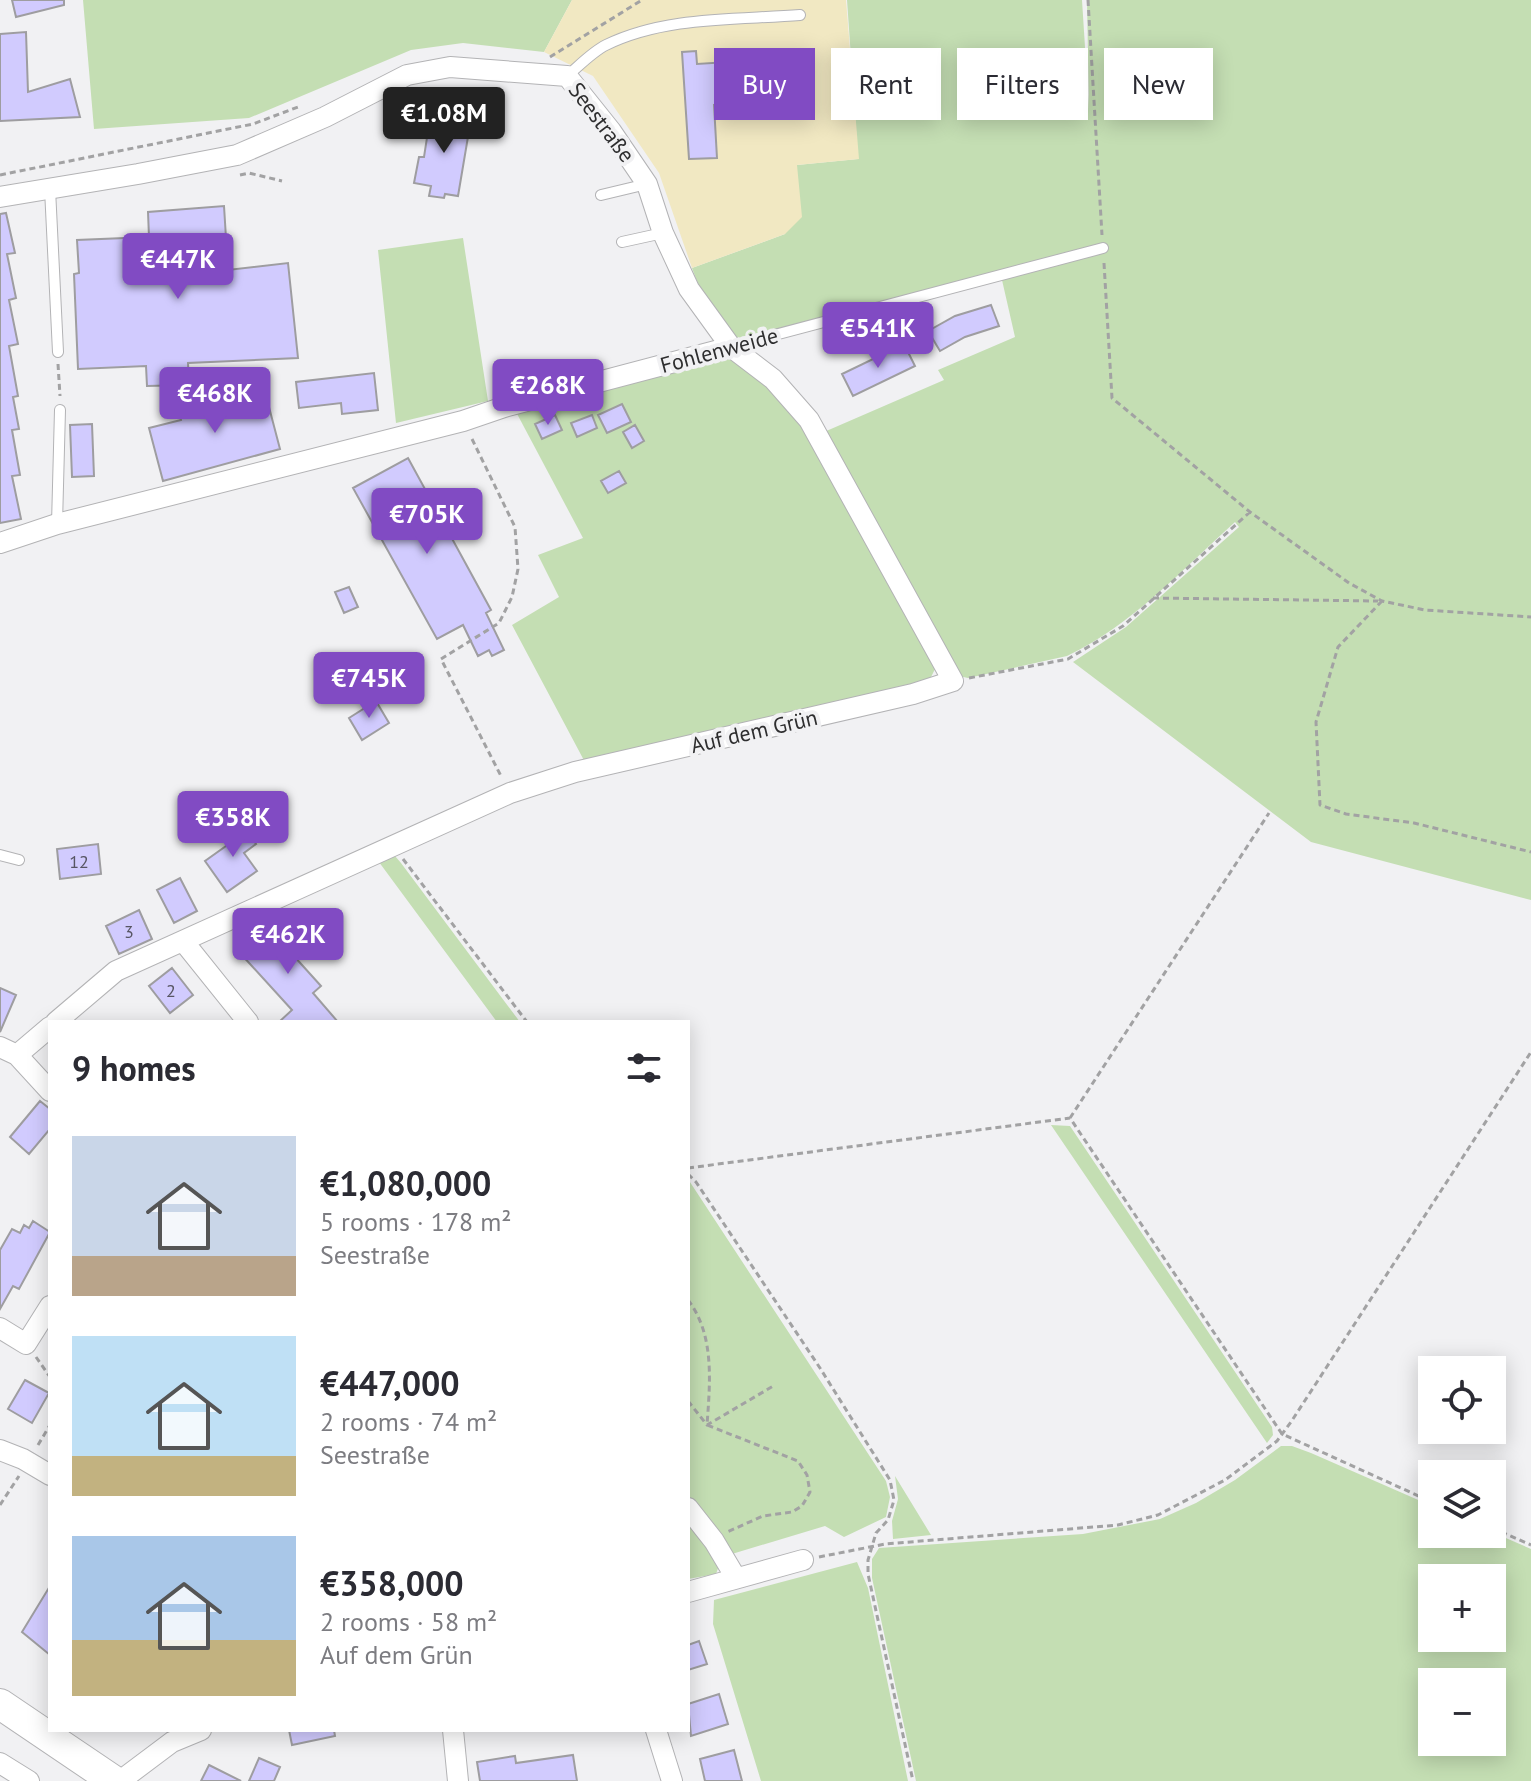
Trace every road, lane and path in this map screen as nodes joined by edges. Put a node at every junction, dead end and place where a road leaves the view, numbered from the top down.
1 (642, 0) edge
2 (1088, 0) edge
3 (800, 15) dead end
4 (544, 60) dead end
5 (567, 76) junction
6 (309, 102) dead end
7 (0, 175) edge
8 (647, 184) junction
9 (50, 189) junction
10 (601, 195) dead end
11 (0, 197) edge
12 (663, 233) junction
13 (622, 242) dead end
14 (1103, 248) junction
15 (731, 347) junction
16 (58, 352) joint
17 (60, 410) joint
18 (463, 421) junction
19 (1250, 512) junction
20 (57, 524) junction
21 (0, 543) edge
22 (1153, 598) junction
23 (1382, 601) junction
24 (1531, 617) edge
25 (953, 681) junction
26 (510, 793) junction
27 (1269, 813) dead end
28 (393, 847) junction
29 (1531, 852) edge
30 (0, 855) edge
31 (19, 860) dead end
32 (183, 941) junction
33 (58, 1020) edge
34 (246, 1020) edge
35 (525, 1020) edge
36 (48, 1028) edge
37 (8, 1051) edge
38 (1531, 1052) edge
39 (48, 1089) edge
40 (1070, 1118) junction
41 (690, 1168) edge
42 (690, 1176) edge
43 (690, 1304) edge
44 (48, 1309) edge
45 (0, 1328) edge
46 (26, 1344) junction
47 (48, 1374) edge
48 (775, 1385) dead end
49 (690, 1404) edge
50 (707, 1425) junction
51 (1282, 1434) junction
52 (0, 1450) edge
53 (48, 1474) edge
54 (1418, 1496) edge
55 (690, 1511) edge
56 (1506, 1534) edge
57 (714, 1541) junction
58 (1531, 1545) edge
59 (871, 1548) junction
60 (803, 1560) joint
61 (736, 1578) junction
62 (690, 1591) edge
63 (0, 1704) edge
64 (196, 1732) edge
65 (453, 1732) edge
66 (657, 1732) edge
67 (0, 1763) edge
68 (29, 1781) edge
69 (117, 1781) edge
70 (458, 1781) edge
71 (672, 1781) edge
72 (913, 1781) edge

1 - 4 path
2 - 14 path
3 - 5 lane
5 - 8 street, Seestraße
5 - 9 street, Seestraße
6 - 7 path
8 - 10 lane
8 - 12 street, Seestraße
9 - 11 street, Seestraße
9 - 16 lane
12 - 13 lane
12 - 15 street, Seestraße
14 - 15 lane, Fohlenweide
14 - 19 path
15 - 18 street, Fohlenweide
15 - 25 street
16 - 17 path
17 - 20 lane
18 - 20 street, Fohlenweide
18 - 26 path
19 - 22 path
19 - 23 path
20 - 21 street, Fohlenweide
22 - 23 path
22 - 25 path
23 - 24 path
23 - 29 path
25 - 26 street, Auf dem Grün
26 - 28 street, Auf dem Grün
27 - 40 path
28 - 32 street, Auf dem Grün
28 - 35 path
30 - 31 lane
32 - 33 street, Auf dem Grün
32 - 34 street
36 - 37 street
37 - 39 street
38 - 51 path
40 - 41 path
40 - 51 path
42 - 59 path
43 - 50 path
44 - 46 street
45 - 46 street
46 - 47 path
48 - 50 path
49 - 50 path
50 - 57 path
51 - 54 path
51 - 59 path
52 - 53 street
55 - 57 street
56 - 58 path
57 - 61 street
59 - 60 path
59 - 72 path
60 - 61 street
61 - 62 street
63 - 69 street
64 - 69 street
65 - 70 street
66 - 71 street
67 - 68 street

